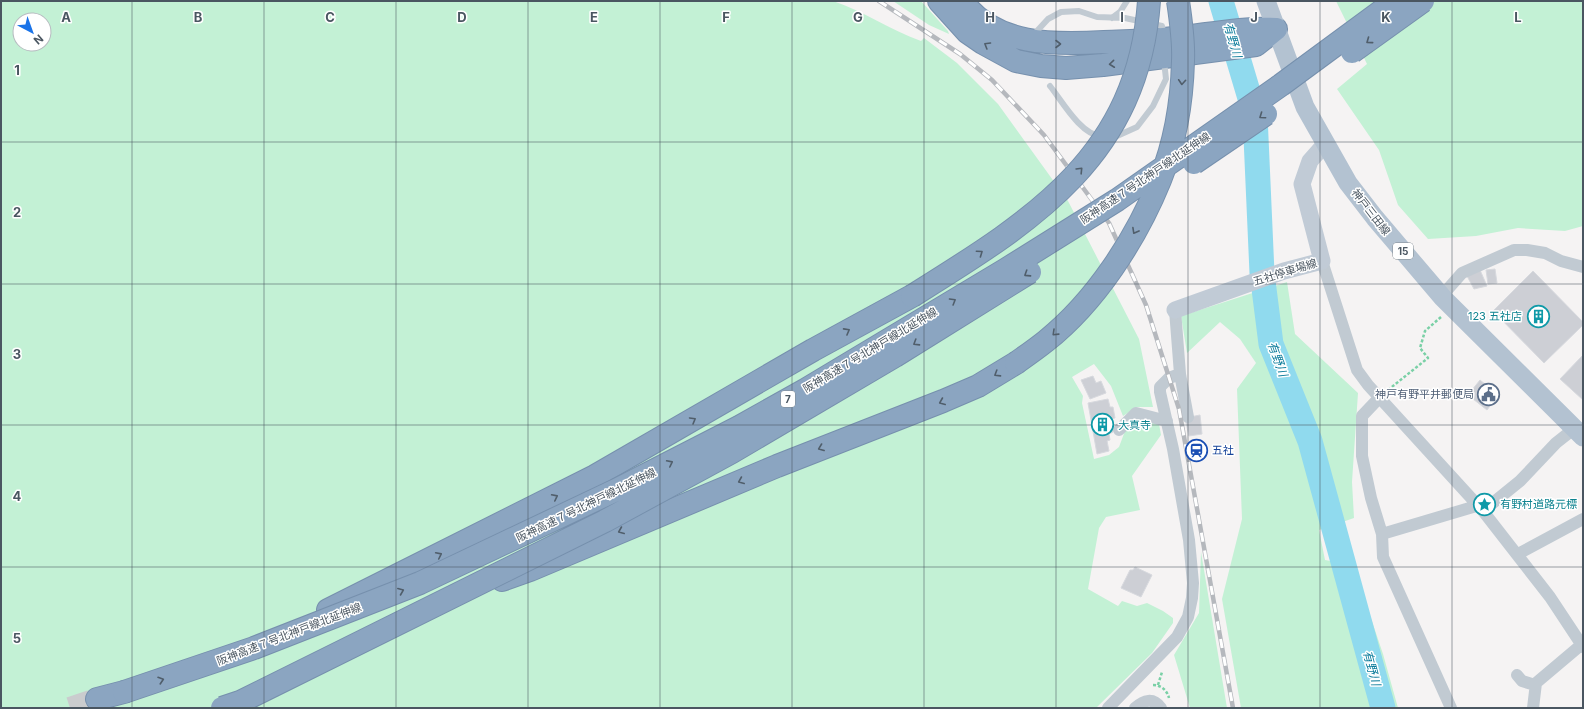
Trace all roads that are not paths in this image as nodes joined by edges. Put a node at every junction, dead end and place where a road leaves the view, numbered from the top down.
1 (939, 1) edge
2 (962, 1) edge
3 (1127, 1) edge
4 (1149, 1) edge
5 (1178, 1) edge
6 (1266, 1) edge
7 (1395, 1) edge
8 (1423, 1) edge
9 (1110, 18) junction
10 (1276, 29) junction
11 (1037, 31) dead end
12 (1164, 48) junction
13 (1050, 86) dead end
14 (1325, 144) junction
15 (1322, 261) junction
16 (1583, 267) edge
17 (1448, 304) junction
18 (1175, 310) joint
19 (1180, 374) junction
20 (1380, 397) junction
21 (1188, 417) dead end
22 (1167, 421) junction
23 (1119, 430) dead end
24 (1579, 432) edge
25 (1480, 507) junction
26 (1583, 519) edge
27 (1382, 534) junction
28 (1518, 554) junction
29 (440, 601) junction
30 (1582, 646) edge
31 (254, 648) junction
32 (1517, 675) dead end
33 (1536, 686) junction
34 (97, 699) tunnel mouth
35 (222, 708) edge
36 (1108, 708) edge
37 (1135, 708) edge
38 (1161, 708) edge
39 (1451, 708) edge
40 (1533, 708) edge

12 -> 1 highway
2 -> 12 highway
3 - 9 lane
31 -> 4 highway, bridge
5 -> 29 highway, bridge
6 - 10 main road, 神戸三田線 / 15
31 -> 7 highway, 阪神高速７号北神戸線北延伸線 / 7, bridge
8 -> 29 highway, 阪神高速７号北神戸線北延伸線 / 7, bridge
9 - 11 lane
9 - 12 lane
10 - 12 highway
10 - 14 main road, 神戸三田線 / 15
12 - 13 lane
14 - 15 main road, 五社停車場線
14 - 17 main road, 神戸三田線 / 15
15 - 18 main road, 五社停車場線
15 - 20 street
16 - 17 street
17 - 24 main road, 神戸三田線 / 15
18 - 19 street
19 - 21 street
19 - 22 street
20 - 25 street
20 - 27 street
22 - 23 street
22 - 36 street
24 - 25 street
25 - 27 street
25 - 28 street
26 - 28 street
27 - 39 street
28 - 30 street
29 - 35 highway, 阪神高速７号北神戸線北延伸線 / 7, bridge
30 - 33 street
34 -> 31 highway, 阪神高速７号北神戸線北延伸線 / 7, bridge
32 - 33 street
33 - 40 street
37 - 38 street

